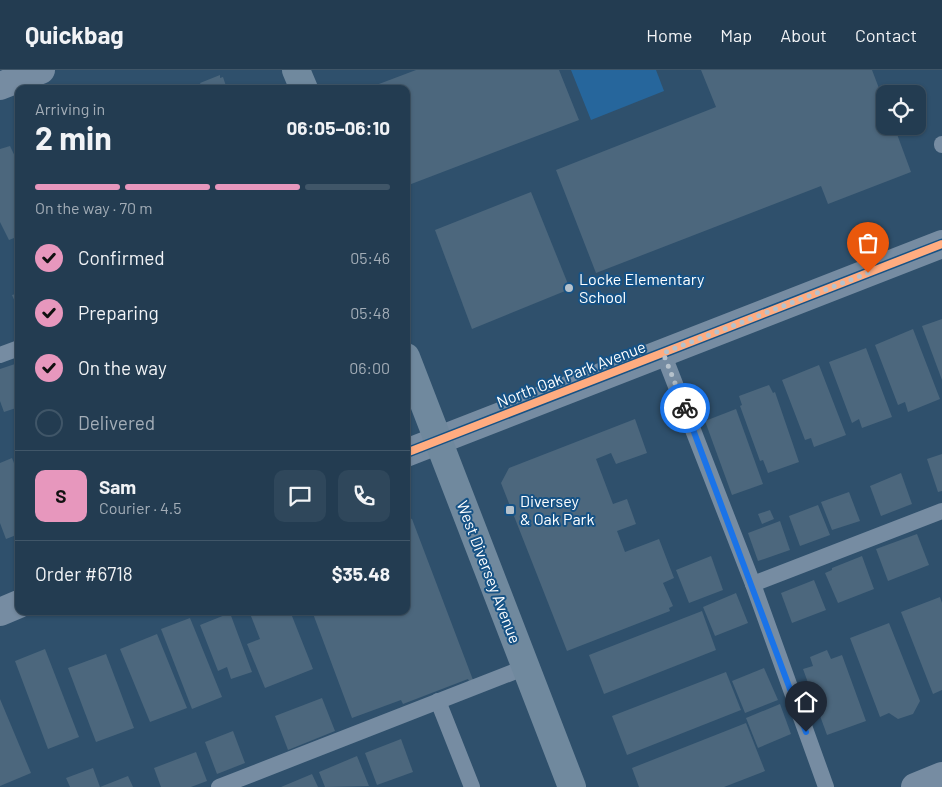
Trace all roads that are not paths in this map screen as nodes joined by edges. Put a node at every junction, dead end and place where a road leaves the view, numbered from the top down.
1 (41, 70) edge
2 (296, 70) edge
3 (302, 85) edge
4 (0, 86) edge
5 (942, 244) edge
6 (15, 349) edge
7 (663, 353) junction
8 (0, 355) edge
9 (410, 367) edge
10 (439, 441) junction
11 (410, 452) edge
12 (942, 511) edge
13 (752, 584) junction
14 (15, 606) edge
15 (0, 612) edge
16 (526, 667) junction
17 (438, 701) junction
18 (942, 776) edge
19 (219, 787) edge
20 (472, 787) edge
21 (572, 787) edge
22 (826, 787) edge
23 (915, 787) edge

1 - 4 street
2 - 3 main road
5 - 7 street, North Oak Park Avenue
6 - 8 lane
7 - 10 street, North Oak Park Avenue
7 - 13 lane
9 - 10 main road, West Diversey Avenue
10 - 11 street, North Oak Park Avenue
10 - 16 main road, West Diversey Avenue
12 - 13 lane
13 - 22 lane
14 - 15 street
16 - 17 lane
16 - 21 main road, West Diversey Avenue
17 - 19 lane
17 - 20 lane
18 - 23 street

